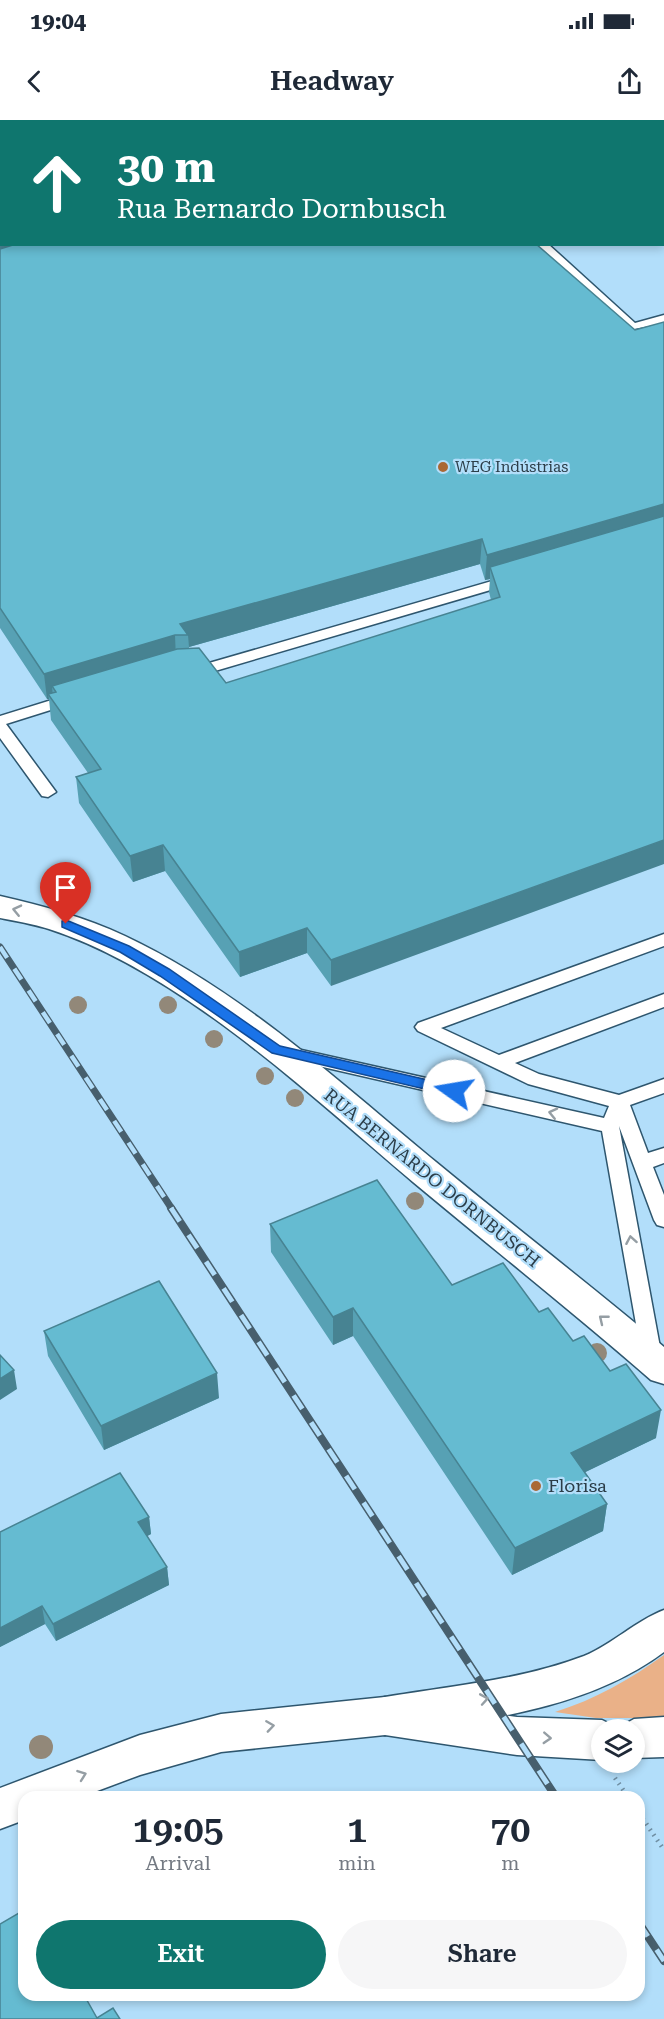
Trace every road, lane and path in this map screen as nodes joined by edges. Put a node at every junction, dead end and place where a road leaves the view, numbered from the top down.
1 (542, 246) edge
2 (664, 319) edge
3 (528, 574) edge
4 (177, 667) edge
5 (88, 694) edge
6 (0, 721) edge
7 (0, 727) edge
8 (48, 792) dead end
9 (0, 907) edge
10 (664, 940) edge
11 (664, 1000) edge
12 (276, 1050) junction
13 (498, 1062) junction
14 (664, 1086) edge
15 (620, 1102) junction
16 (610, 1126) junction
17 (664, 1155) edge
18 (643, 1163) junction
19 (664, 1220) edge
20 (658, 1364) edge
21 (664, 1628) edge
22 (385, 1716) junction
23 (664, 1737) edge
24 (645, 1738) edge
25 (591, 1739) edge
26 (45, 1791) edge
27 (18, 1801) edge
28 (0, 1809) edge
29 (645, 1822) edge
30 (664, 1850) edge

1 - 2 lane
3 - 4 lane
5 - 6 lane
7 - 8 lane
12 -> 9 main road, RUA BERNARDO DORNBUSCH
10 - 13 lane
11 - 13 lane
16 -> 12 lane
20 -> 12 main road, RUA BERNARDO DORNBUSCH
13 - 15 lane
14 - 15 lane
15 - 16 lane
15 - 18 lane
20 -> 16 lane
17 - 18 lane
18 - 19 lane
22 -> 21 main road
22 -> 25 main road
26 -> 22 main road
23 - 24 main road
27 - 28 main road
29 - 30 path

